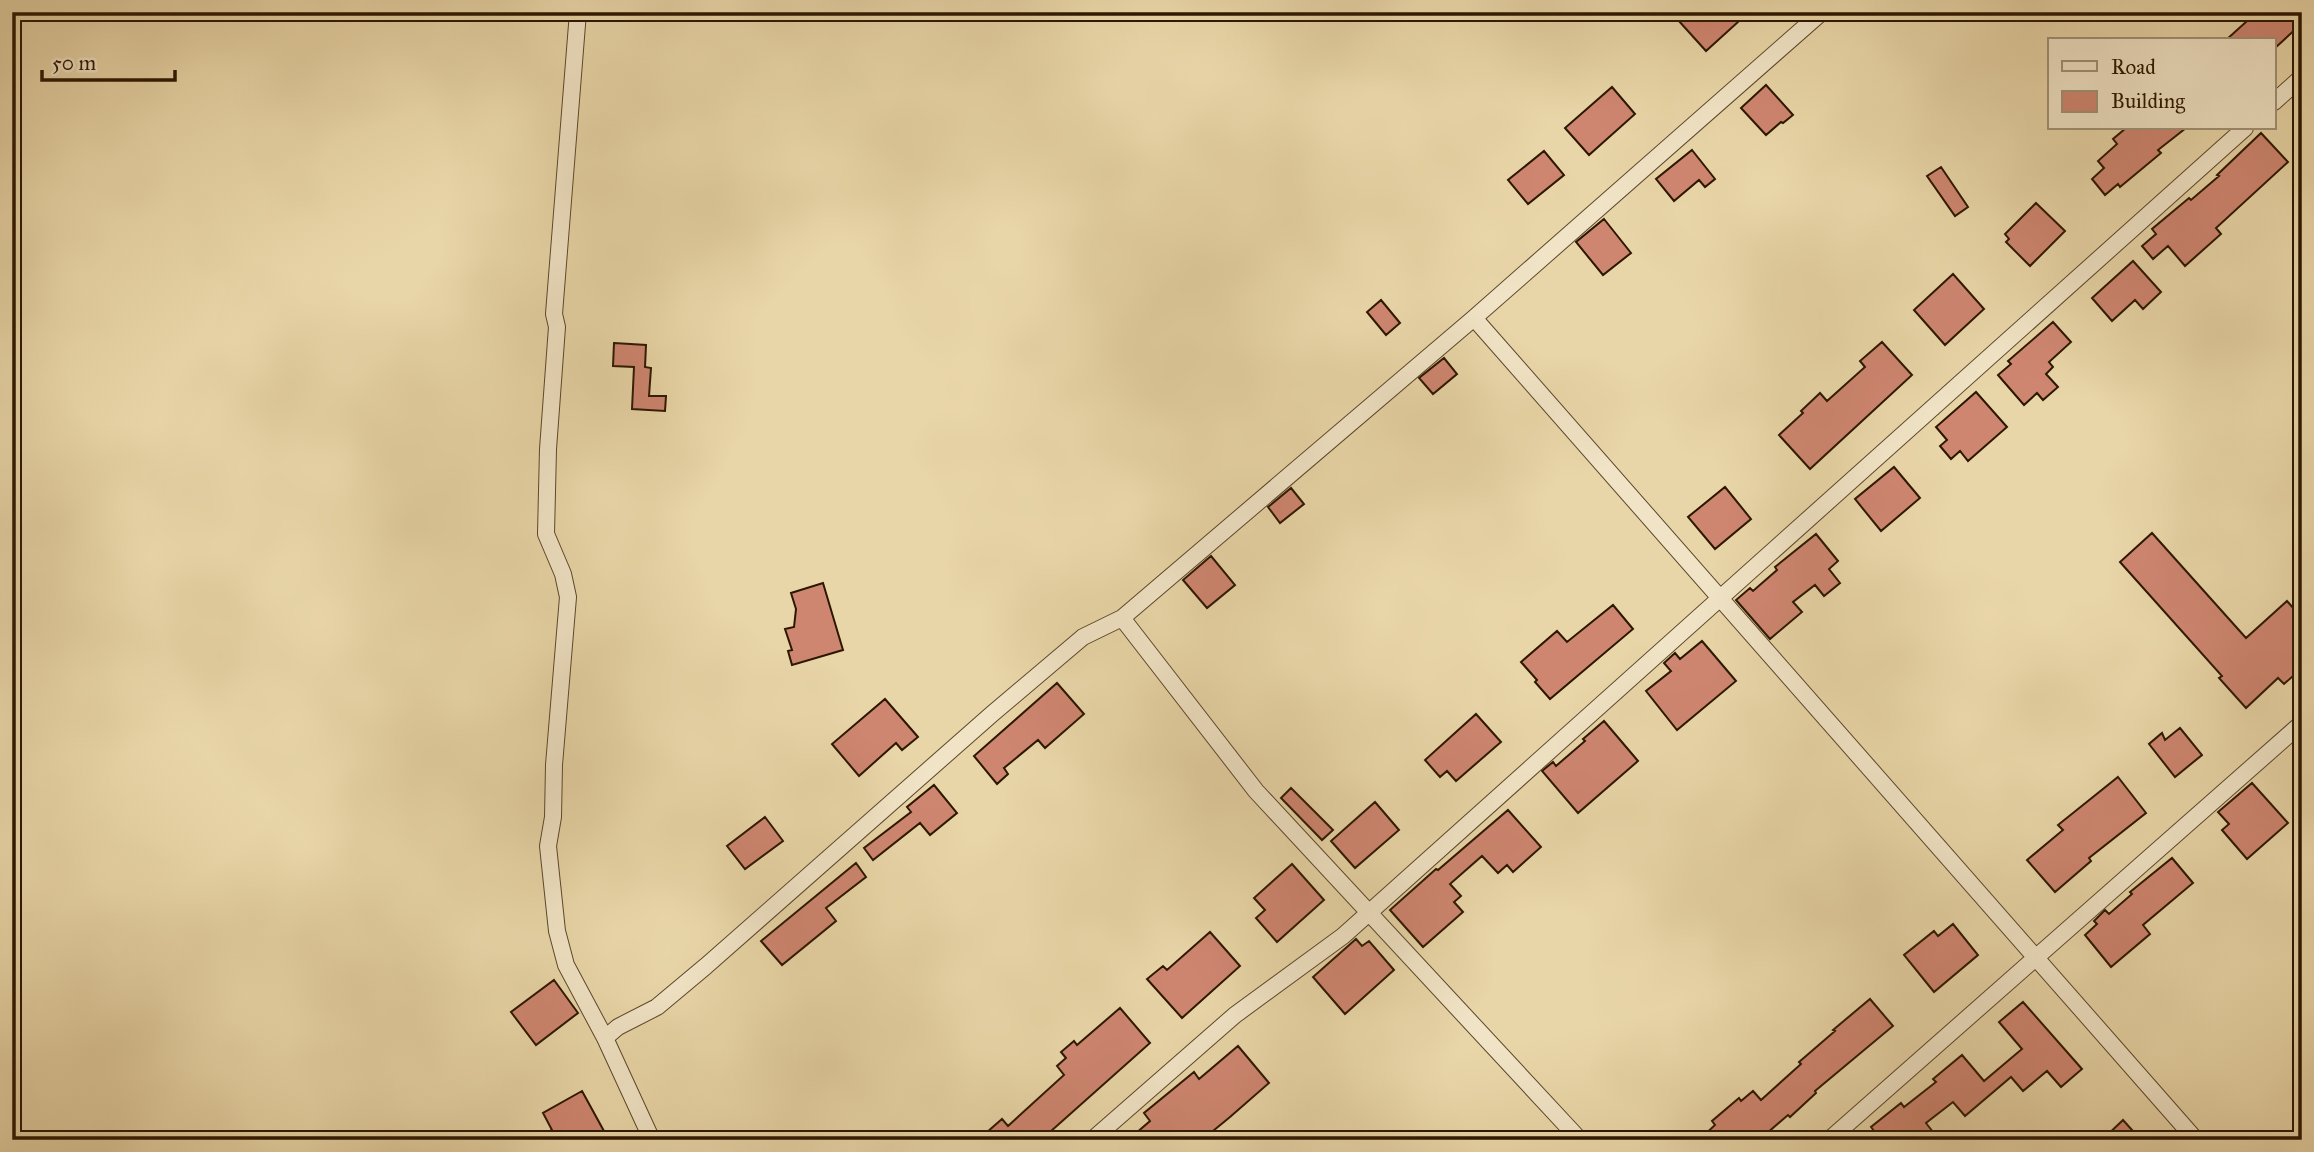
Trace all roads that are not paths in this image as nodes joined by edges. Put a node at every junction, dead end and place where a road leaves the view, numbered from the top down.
1 (578, 12) edge
2 (1822, 12) edge
3 (2302, 77) edge
4 (2276, 100) edge
5 (2243, 130) edge
6 (1474, 318) junction
7 (1721, 598) junction
8 (1122, 618) junction
9 (2302, 723) edge
10 (1368, 912) junction
11 (2035, 958) junction
12 (605, 1038) junction
13 (652, 1140) edge
14 (1092, 1140) edge
15 (1580, 1140) edge
16 (1829, 1140) edge
17 (2196, 1140) edge

1 - 12 street
2 - 6 street
3 - 4 street
5 - 7 street
6 - 7 street
6 - 8 street
7 - 10 street
7 - 11 street
8 - 10 street
8 - 12 street
9 - 11 street
10 - 14 street
10 - 15 street
11 - 16 street
11 - 17 street
12 - 13 street

